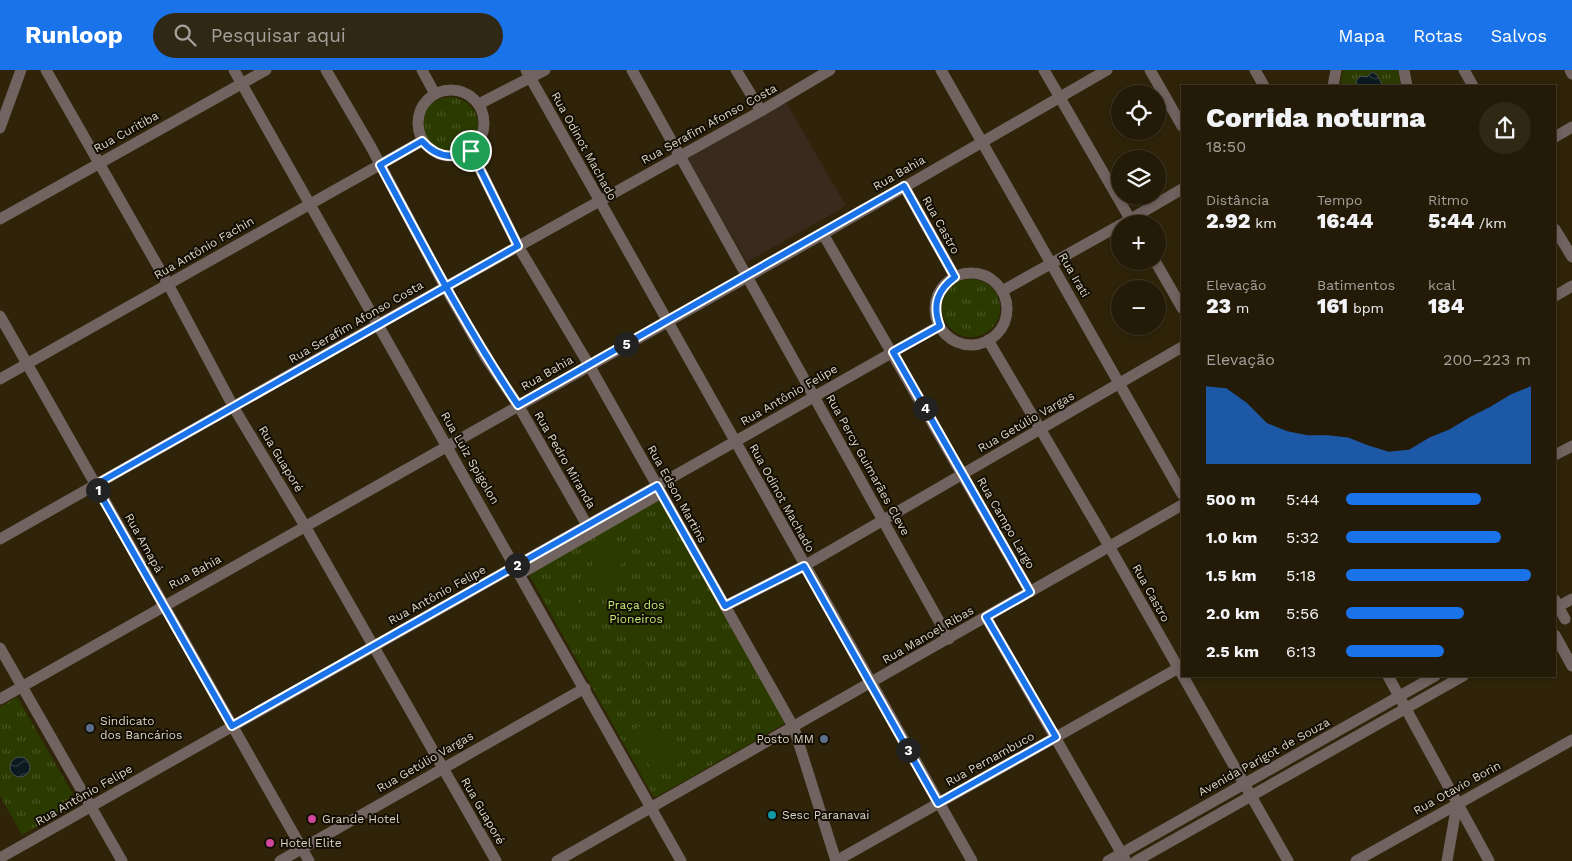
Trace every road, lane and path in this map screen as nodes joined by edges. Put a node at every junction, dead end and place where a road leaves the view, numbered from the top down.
1 (21, 70) edge
2 (46, 70) edge
3 (234, 70) edge
4 (266, 70) edge
5 (326, 70) edge
6 (422, 70) edge
7 (545, 70) edge
8 (632, 70) edge
9 (736, 70) edge
10 (830, 70) edge
11 (941, 70) edge
12 (1044, 70) edge
13 (1108, 70) edge
14 (1150, 70) edge
15 (1255, 70) edge
16 (1336, 70) edge
17 (1404, 70) edge
18 (1464, 70) edge
19 (1570, 70) edge
20 (528, 74) edge
21 (1572, 74) edge
22 (242, 84) junction
23 (1263, 85) edge
24 (1333, 85) edge
25 (1407, 85) edge
26 (1472, 85) edge
27 (435, 94) junction
28 (1059, 97) junction
29 (479, 104) junction
30 (761, 111) junction
31 (1181, 124) edge
32 (1572, 127) edge
33 (0, 128) edge
34 (1556, 136) edge
35 (422, 141) junction
36 (982, 141) junction
37 (471, 151) junction
38 (678, 157) junction
39 (100, 163) junction
40 (380, 165) junction
41 (904, 186) junction
42 (1181, 190) edge
43 (598, 201) junction
44 (310, 203) junction
45 (1123, 215) edge
46 (1140, 215) edge
47 (0, 219) edge
48 (1111, 232) edge
49 (1556, 232) edge
50 (823, 234) junction
51 (518, 246) junction
52 (1572, 257) edge
53 (1051, 264) junction
54 (1160, 270) edge
55 (746, 277) junction
56 (955, 277) junction
57 (168, 284) junction
58 (1572, 286) edge
59 (445, 287) junction
60 (1002, 291) junction
61 (1556, 295) edge
62 (1181, 306) edge
63 (0, 316) edge
64 (668, 321) junction
65 (378, 324) junction
66 (940, 326) junction
67 (988, 340) junction
68 (1181, 348) edge
69 (893, 352) junction
70 (27, 364) junction
71 (589, 365) junction
72 (0, 380) edge
73 (1121, 383) junction
74 (814, 397) junction
75 (518, 405) junction
76 (234, 408) junction
77 (1041, 429) junction
78 (735, 442) junction
79 (447, 445) junction
80 (1572, 446) edge
81 (1556, 454) edge
82 (963, 474) junction
83 (95, 485) junction
84 (659, 490) junction
85 (1181, 492) edge
86 (1181, 506) edge
87 (883, 520) junction
88 (305, 526) junction
89 (587, 526) junction
90 (0, 539) edge
91 (1109, 546) junction
92 (804, 566) junction
93 (518, 570) junction
94 (1030, 592) junction
95 (1572, 599) edge
96 (1556, 605) edge
97 (163, 606) junction
98 (725, 606) junction
99 (986, 617) junction
100 (1564, 619) edge
101 (1556, 637) edge
102 (949, 638) junction
103 (374, 646) junction
104 (0, 648) edge
105 (1572, 666) edge
106 (1180, 667) edge
107 (1185, 677) edge
108 (1389, 677) edge
109 (1433, 677) edge
110 (1461, 677) edge
111 (871, 684) junction
112 (22, 686) junction
113 (585, 688) junction
114 (1400, 696) junction
115 (0, 699) edge
116 (1406, 708) junction
117 (232, 726) junction
118 (794, 728) junction
119 (1056, 737) junction
120 (1572, 740) edge
121 (443, 768) junction
122 (1243, 784) junction
123 (1250, 796) junction
124 (938, 803) junction
125 (1457, 804) junction
126 (91, 807) junction
127 (652, 807) junction
128 (302, 849) junction
129 (1124, 857) edge
130 (0, 858) edge
131 (122, 861) edge
132 (280, 861) edge
133 (309, 861) edge
134 (496, 861) edge
135 (557, 861) edge
136 (681, 861) edge
137 (836, 861) edge
138 (972, 861) edge
139 (1108, 861) edge
140 (1136, 861) edge
141 (1288, 861) edge
142 (1356, 861) edge
143 (1447, 861) edge
144 (1490, 861) edge

1 - 33 street
2 - 39 street, Rua Guaporé
3 - 22 street, Rua Luiz Spigolon
4 - 22 street, Rua Curitiba
5 - 40 street, Rua Pedro Miranda
6 - 27 street
7 - 20 street
8 - 38 street, Rua Percy Guimarães Cleve
9 - 30 street
10 - 30 street, Rua Serafim Afonso Costa
11 - 36 street, Rua Irati
12 - 28 street
13 - 28 street, Rua Bahia
14 - 31 street
15 - 23 street
16 - 24 street
17 - 25 street
18 - 26 street
19 - 21 street
20 - 29 street
20 - 43 street, Rua Odinot Machado
22 - 39 street, Rua Curitiba
22 - 44 street, Rua Luiz Spigolon
27 - 29 street
27 - 35 street
28 - 36 street, Rua Bahia
28 - 45 street
29 - 37 street
30 - 38 street, Rua Serafim Afonso Costa
32 - 34 street
35 - 37 street
35 - 40 street, Rua Antônio Fachin
36 - 41 street, Rua Bahia
36 - 53 street, Rua Irati
37 - 51 street, Rua Edson Martins
38 - 43 street, Rua Serafim Afonso Costa
38 - 55 street, Rua Percy Guimarães Cleve
39 - 47 street, Rua Curitiba
39 - 57 street, Rua Guaporé
40 - 44 street, Rua Antônio Fachin
40 - 59 street, Rua Pedro Miranda
41 - 50 street, Rua Bahia
41 - 56 street, Rua Castro
42 - 46 street
43 - 51 street, Rua Serafim Afonso Costa
43 - 64 street, Rua Odinot Machado
44 - 57 street, Rua Antônio Fachin
44 - 65 street, Rua Luiz Spigolon
48 - 53 street
49 - 52 street
50 - 55 street, Rua Bahia
50 - 69 street, Rua Campo Largo
51 - 59 street, Rua Serafim Afonso Costa
51 - 71 street, Rua Edson Martins
53 - 60 street
53 - 73 street, Rua Irati
54 - 62 street
55 - 64 street, Rua Bahia
55 - 74 street, Rua Percy Guimarães Cleve
56 - 60 street
56 - 66 street
57 - 70 street, Rua Antônio Fachin
57 - 76 street, Rua Guaporé
58 - 61 street
59 - 65 street, Rua Serafim Afonso Costa
59 - 75 street, Rua Pedro Miranda
60 - 67 street
63 - 70 street, Rua Amapá
64 - 71 street, Rua Bahia
64 - 78 street, Rua Odinot Machado
65 - 76 street, Rua Serafim Afonso Costa
65 - 79 street, Rua Luiz Spigolon
66 - 67 street
66 - 69 street, Rua Antônio Felipe
67 - 77 street, Rua Castro
68 - 73 street, Rua Getúlio Vargas
69 - 74 street, Rua Antônio Felipe
69 - 82 street, Rua Campo Largo
70 - 72 street, Rua Antônio Fachin
70 - 83 street, Rua Amapá
71 - 75 street, Rua Bahia
71 - 84 street, Rua Edson Martins
73 - 77 street, Rua Getúlio Vargas
73 - 85 street, Rua Irati
74 - 78 street, Rua Antônio Felipe
74 - 87 street, Rua Percy Guimarães Cleve
75 - 79 street, Rua Bahia
75 - 89 street, Rua Pedro Miranda
76 - 83 street, Rua Serafim Afonso Costa
76 - 88 street, Rua Guaporé
77 - 82 street, Rua Getúlio Vargas
77 - 91 street, Rua Castro
78 - 84 street, Rua Antônio Felipe
78 - 92 street, Rua Odinot Machado
79 - 88 street, Rua Bahia
79 - 93 street, Rua Luiz Spigolon
80 - 81 street
82 - 87 street, Rua Getúlio Vargas
82 - 94 street, Rua Campo Largo
83 - 90 street, Rua Serafim Afonso Costa
83 - 97 street, Rua Amapá
84 - 89 street, Rua Antônio Felipe
84 - 93 street, Rua Antônio Felipe
84 - 98 street, Rua Edson Martins
86 - 91 street, Rua Manoel Ribas
87 - 92 street, Rua Getúlio Vargas
87 - 102 street, Rua Percy Guimarães Cleve
88 - 97 street, Rua Bahia
88 - 103 street, Rua Guaporé
89 - 93 street, Rua Antônio Felipe
91 - 94 street, Rua Manoel Ribas
91 - 106 street, Rua Castro
92 - 98 street, Rua Getúlio Vargas
92 - 111 street, Rua Odinot Machado
93 - 103 street, Rua Antônio Felipe
93 - 113 street, Rua Luiz Spigolon
94 - 99 street, Rua Manoel Ribas
95 - 96 street
96 - 100 street
97 - 112 street, Rua Bahia
97 - 117 street, Rua Amapá
98 - 118 street, Rua Edson Martins
99 - 102 street, Rua Manoel Ribas
99 - 119 street
101 - 105 street
102 - 111 street, Rua Manoel Ribas
103 - 117 street, Rua Antônio Felipe
103 - 121 street, Rua Guaporé
104 - 112 street
106 - 119 street, Rua Pernambuco
107 - 122 street, Rua Castro
108 - 114 street
109 - 114 street, Avenida Parigot de Souza
110 - 116 street
111 - 118 street, Rua Manoel Ribas
111 - 124 street, Rua Odinot Machado
112 - 115 street, Rua Bahia
112 - 126 street
113 - 121 street, Rua Getúlio Vargas
113 - 127 street, Rua Luiz Spigolon
114 - 116 street
114 - 122 street, Avenida Parigot de Souza
116 - 123 street
116 - 125 street
117 - 126 street, Rua Antônio Felipe
117 - 128 street, Rua Amapá
118 - 127 street, Rua Manoel Ribas
118 - 137 street, Rua Edson Martins
119 - 124 street, Rua Pernambuco
119 - 129 street
120 - 125 street, Rua Otavio Borin
121 - 128 street, Rua Getúlio Vargas
121 - 134 street, Rua Guaporé
122 - 123 street, Rua Castro
122 - 129 street, Avenida Parigot de Souza
123 - 140 street
123 - 141 street, Rua Castro
124 - 137 street, Rua Pernambuco
124 - 138 street, Rua Odinot Machado
125 - 142 street, Rua Otavio Borin
125 - 143 street
125 - 144 street
126 - 130 street, Rua Antônio Felipe
126 - 131 street
127 - 135 street, Rua Manoel Ribas
127 - 136 street, Rua Luiz Spigolon
128 - 132 street, Rua Getúlio Vargas
128 - 133 street, Rua Amapá
129 - 139 street, Avenida Parigot de Souza

